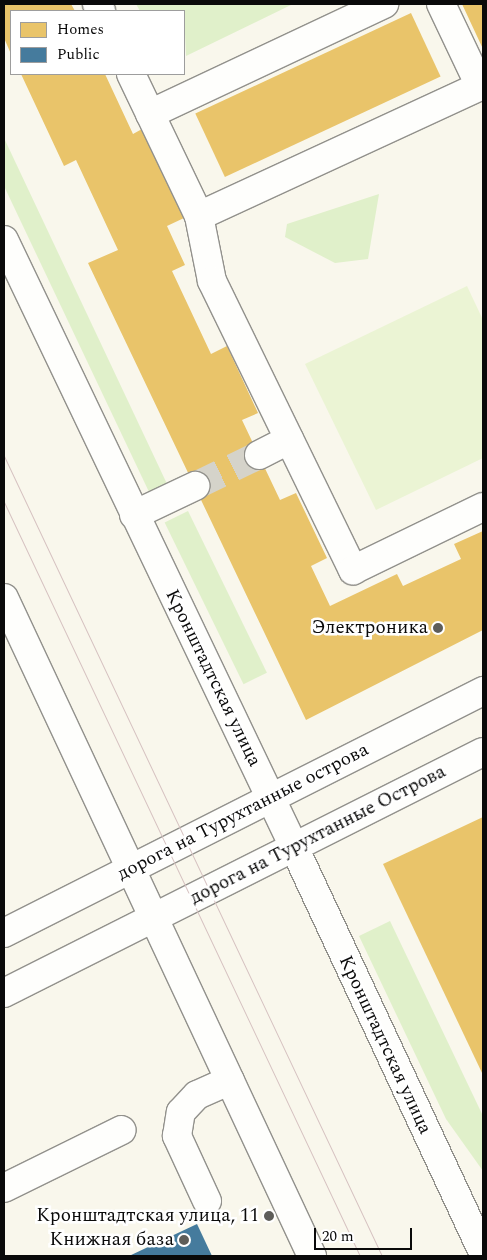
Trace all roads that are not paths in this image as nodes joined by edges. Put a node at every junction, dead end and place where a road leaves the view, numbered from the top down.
1 (384, 4) edge
2 (440, 4) edge
3 (131, 75) edge
4 (482, 86) edge
5 (150, 114) junction
6 (198, 216) junction
7 (4, 240) edge
8 (289, 440) junction
9 (259, 455) tunnel mouth
10 (195, 486) tunnel mouth
11 (483, 507) edge
12 (134, 515) junction
13 (4, 598) edge
14 (483, 691) edge
15 (483, 752) edge
16 (271, 798) junction
17 (294, 847) junction
18 (131, 869) junction
19 (154, 918) junction
20 (4, 933) edge
21 (4, 994) edge
22 (230, 1080) junction
23 (122, 1130) dead end
24 (4, 1188) edge
25 (207, 1201) dead end
26 (483, 1253) edge
27 (312, 1256) edge

1 - 5 street
2 - 4 street
3 - 5 street
4 - 6 street
5 - 6 street
6 - 8 street
7 - 12 street, Кронштадтская улица
8 - 9 street
8 - 11 street
10 - 12 street
12 - 16 street, Кронштадтская улица
13 - 18 street
14 - 16 street, дорога на Турухтанные острова
15 - 17 street, дорога на Турухтанные Острова
16 - 17 street, Кронштадтская улица
16 - 18 street, дорога на Турухтанные острова
17 - 19 street, дорога на Турухтанные Острова
17 - 26 street, Кронштадтская улица
18 - 19 street
18 - 20 street, дорога на Турухтанные острова
19 - 21 street
19 - 22 street
22 - 25 street
22 - 27 street
23 - 24 street

